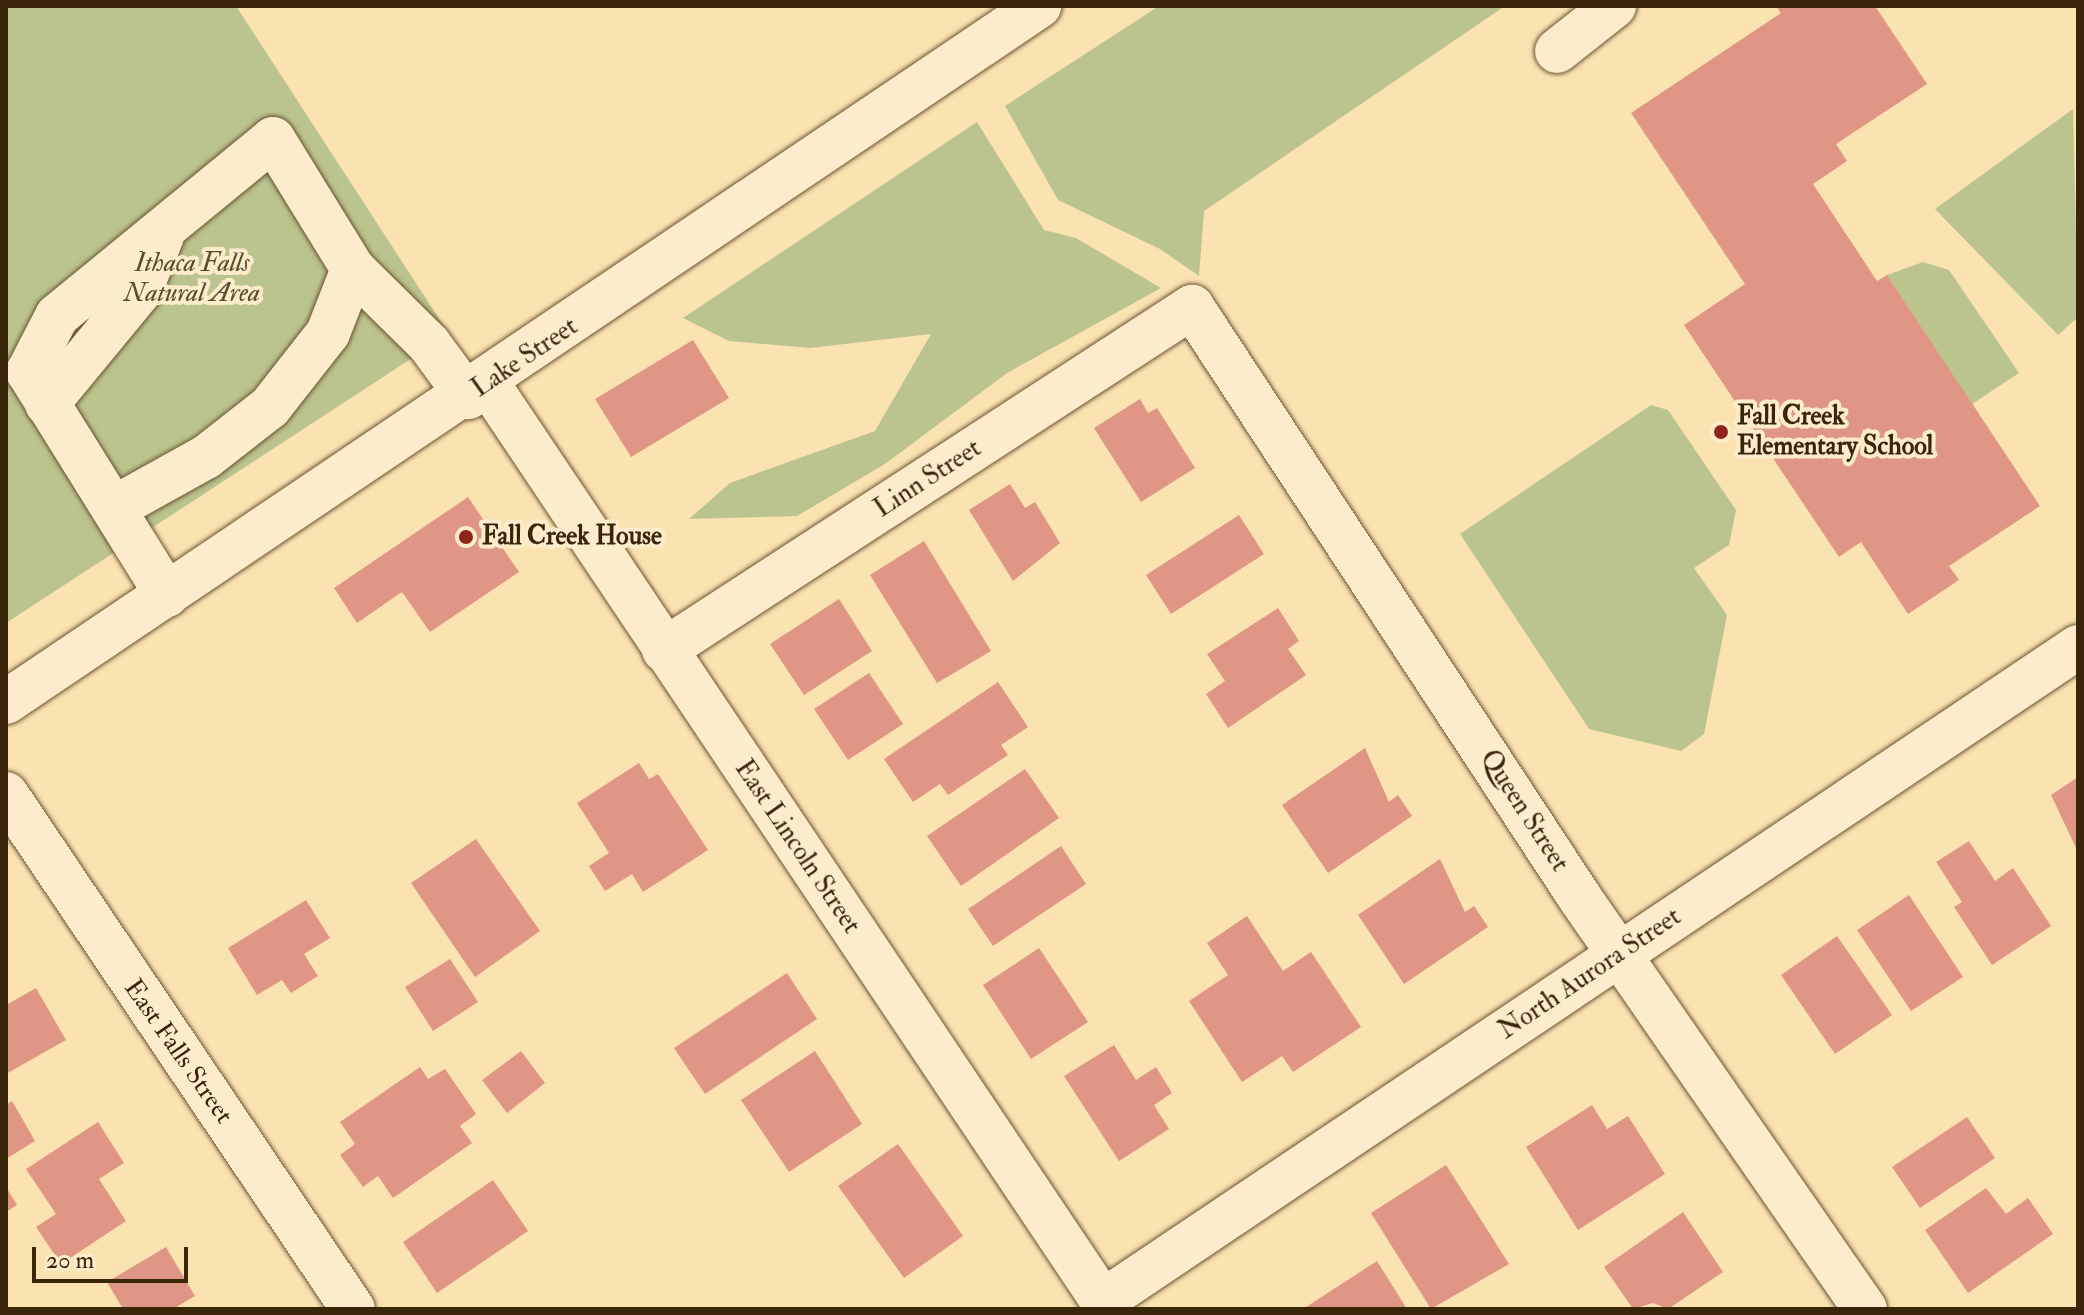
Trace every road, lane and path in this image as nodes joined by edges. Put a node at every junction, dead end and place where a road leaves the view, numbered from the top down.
1 (1039, 6) edge
2 (1614, 6) edge
3 (1557, 51) dead end
4 (353, 269) junction
5 (1192, 307) joint
6 (478, 390) junction
7 (114, 508) junction
8 (167, 595) junction
9 (2078, 647) edge
10 (664, 650) junction
11 (6, 702) edge
12 (6, 794) edge
13 (1620, 954) junction
14 (1106, 1305) edge
15 (353, 1309) edge
16 (1865, 1309) edge

1 - 6 street, Lake Street
2 - 3 street
4 - 6 street, East Lincoln Street
4 - 7 street
4 - 7 street, East Lincoln Street
5 - 10 street, Linn Street
5 - 13 street, Queen Street
6 - 8 street, Lake Street
6 - 10 street, East Lincoln Street
7 - 8 street
8 - 11 street, Lake Street
9 - 13 street, North Aurora Street
10 - 14 street, East Lincoln Street
12 - 15 street, East Falls Street
13 - 14 street, North Aurora Street
13 - 16 street, Queen Street

